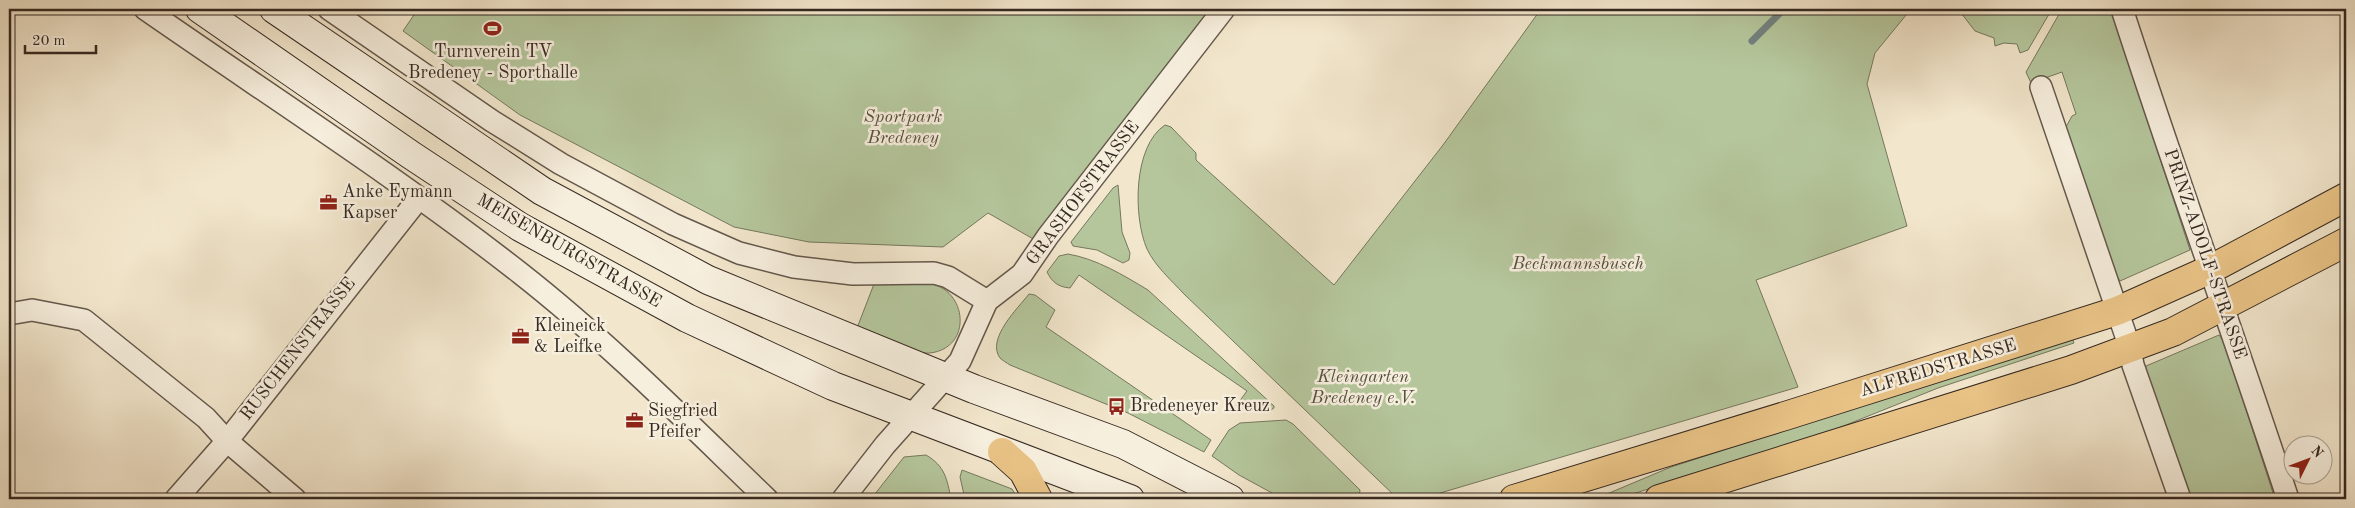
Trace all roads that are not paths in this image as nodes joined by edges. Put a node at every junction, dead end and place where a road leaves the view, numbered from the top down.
1 (145, 9) edge
2 (200, 9) edge
3 (274, 9) edge
4 (329, 9) edge
5 (1224, 9) edge
6 (2122, 9) edge
7 (2041, 87) dead end
8 (2346, 197) edge
9 (419, 198) junction
10 (2346, 242) edge
11 (2211, 269) junction
12 (987, 300) junction
13 (2223, 306) junction
14 (2117, 311) junction
15 (9, 314) edge
16 (2130, 348) junction
17 (946, 378) junction
18 (912, 416) junction
19 (227, 441) junction
20 (1002, 452) junction
21 (176, 499) edge
22 (295, 499) edge
23 (767, 499) edge
24 (843, 499) edge
25 (1038, 499) edge
26 (1130, 499) edge
27 (1230, 499) edge
28 (1514, 499) edge
29 (1659, 499) edge
30 (2180, 499) edge
31 (2288, 499) edge

1 - 9 street, MEISENBURGSTRASSE
2 - 18 main road, MEISENBURGSTRASSE
3 - 17 main road
4 - 12 street
5 - 12 street, GRASHOFSTRASSE
6 - 11 street, PRINZ-ADOLF-STRASSE
7 - 14 street
8 - 11 main road, ALFREDSTRASSE
9 - 19 street, RUSCHENSTRASSE
9 - 23 street, MEISENBURGSTRASSE
10 - 13 main road
11 - 13 street, PRINZ-ADOLF-STRASSE
11 - 14 main road, ALFREDSTRASSE
12 - 17 street, GRASHOFSTRASSE
13 - 16 main road
13 - 31 street, PRINZ-ADOLF-STRASSE
14 - 16 street
14 - 28 main road, ALFREDSTRASSE
15 - 19 street
16 - 29 main road
16 - 30 street
17 - 18 street
17 - 27 main road
18 - 20 main road, MEISENBURGSTRASSE
18 - 24 street
19 - 21 street, RUSCHENSTRASSE
19 - 22 street
20 - 25 main road
20 - 26 main road, MEISENBURGSTRASSE

